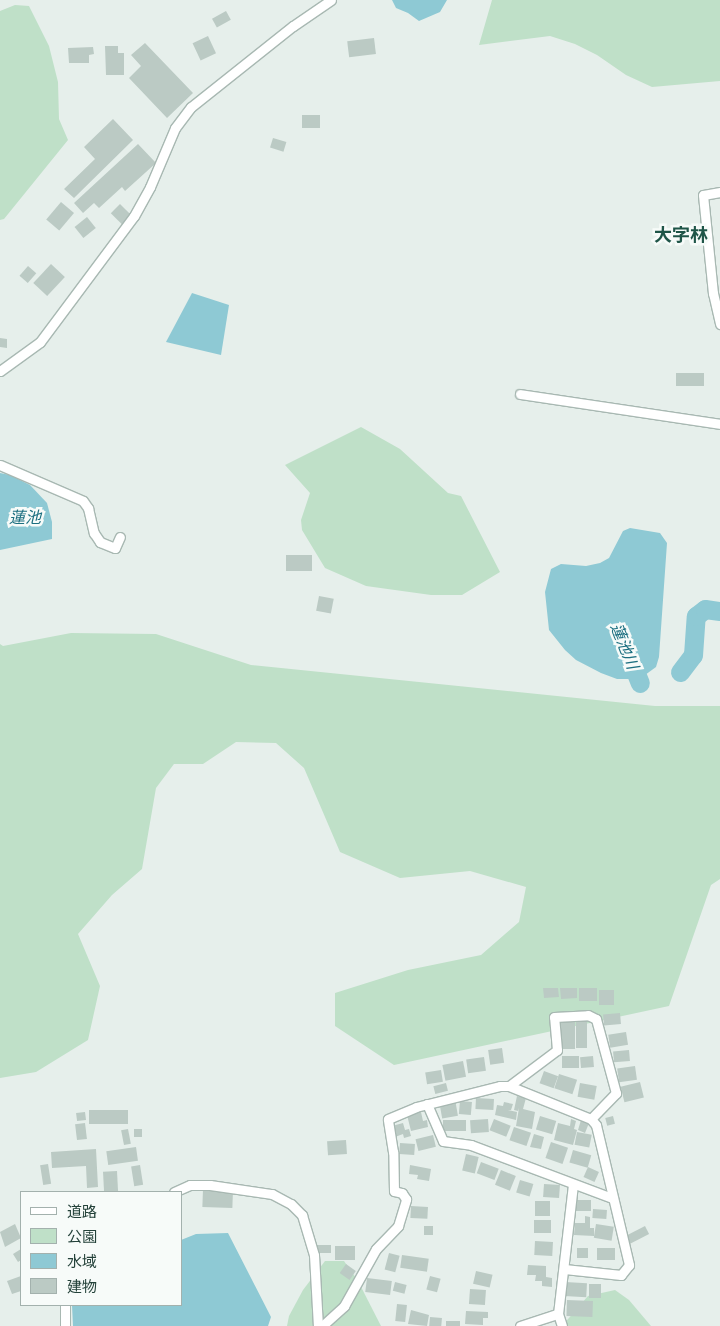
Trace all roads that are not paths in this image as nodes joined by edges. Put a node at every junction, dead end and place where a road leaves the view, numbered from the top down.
1 (331, 0) edge
2 (720, 192) edge
3 (720, 324) edge
4 (0, 371) edge
5 (520, 394) dead end
6 (720, 424) edge
7 (0, 465) edge
8 (120, 537) dead end
9 (509, 1086) junction
10 (427, 1104) junction
11 (591, 1119) junction
12 (573, 1185) junction
13 (176, 1191) edge
14 (612, 1198) junction
15 (564, 1269) junction
16 (65, 1306) edge
17 (558, 1314) junction
18 (64, 1326) edge
19 (318, 1326) edge
20 (322, 1326) edge
21 (520, 1326) edge
22 (562, 1326) edge

1 - 4 street
2 - 3 street
5 - 6 street
7 - 8 street
9 - 10 street
9 - 11 street
9 - 11 street
10 - 12 street
10 - 20 street
11 - 14 street
12 - 14 street
12 - 15 street
13 - 19 street
14 - 15 street
15 - 17 street
16 - 18 street
17 - 21 street
17 - 22 street

